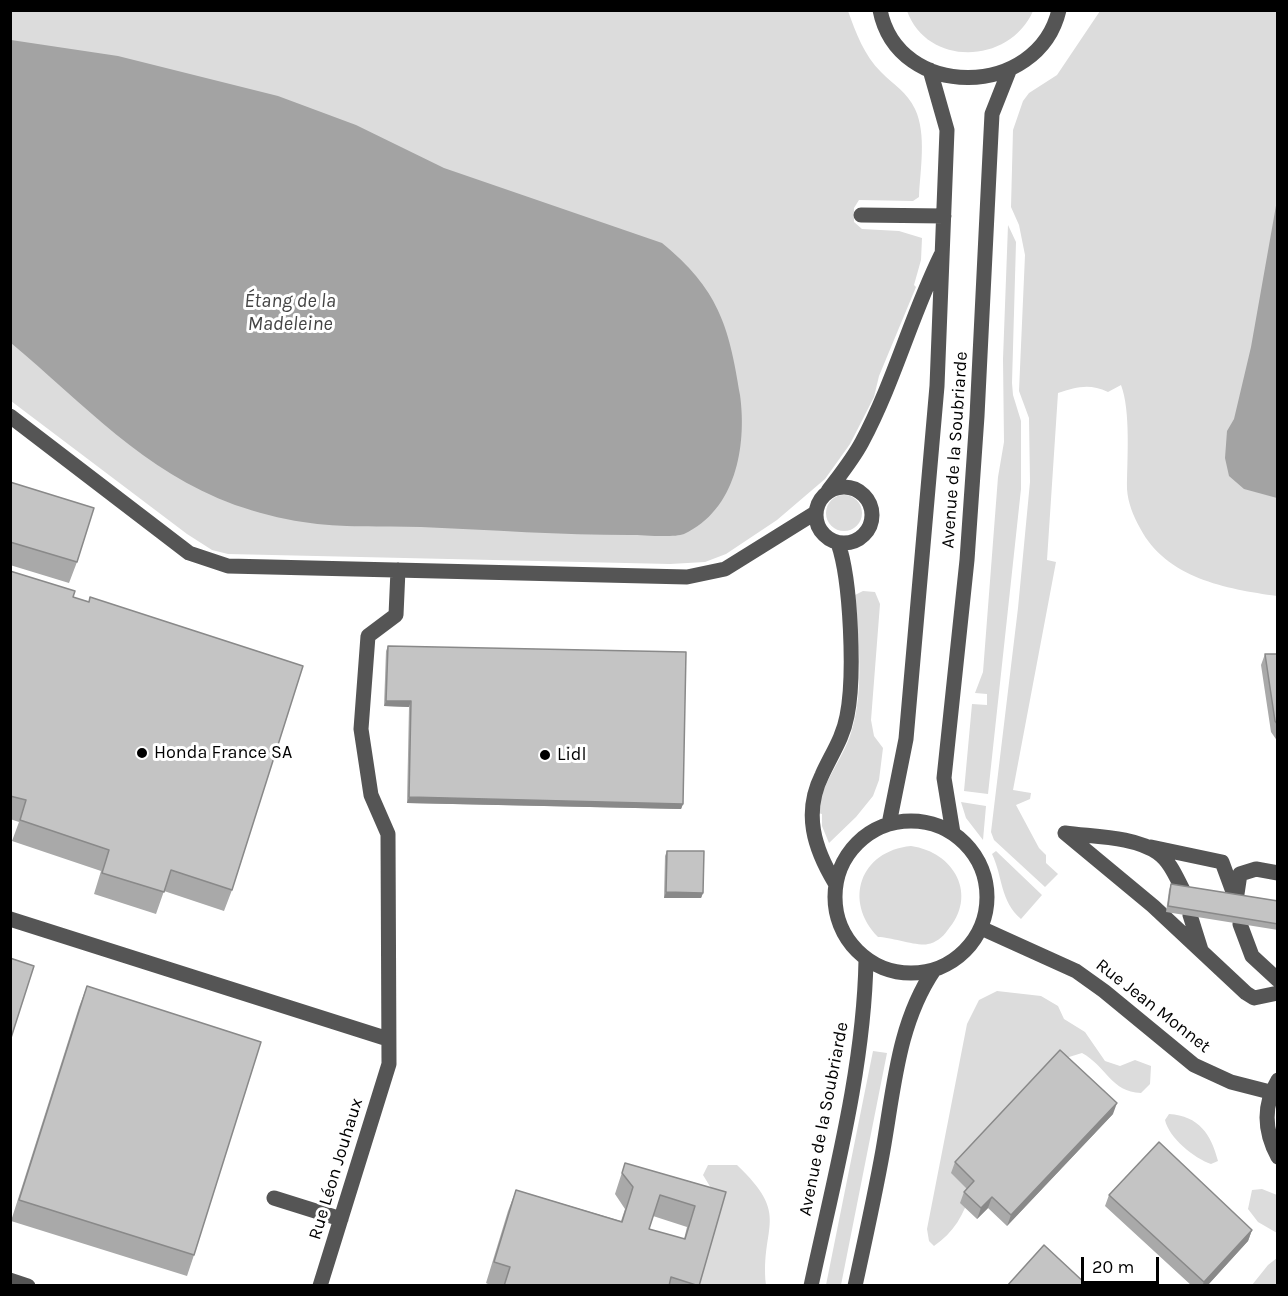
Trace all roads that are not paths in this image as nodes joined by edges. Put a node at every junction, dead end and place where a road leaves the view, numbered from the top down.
1 (880, 10) edge
2 (1059, 10) edge
3 (930, 70) junction
4 (1009, 71) junction
5 (861, 215) dead end
6 (944, 216) junction
7 (943, 250) junction
8 (10, 416) edge
9 (828, 491) junction
10 (815, 513) junction
11 (838, 543) junction
12 (398, 570) junction
13 (889, 824) junction
14 (953, 833) junction
15 (1136, 844) junction
16 (1278, 873) edge
17 (835, 883) junction
18 (1184, 892) edge
19 (1190, 915) edge
20 (10, 919) edge
21 (1240, 924) edge
22 (981, 928) junction
23 (1201, 950) junction
24 (866, 960) junction
25 (934, 970) junction
26 (1278, 980) edge
27 (1278, 993) edge
28 (388, 1039) junction
29 (1274, 1086) edge
30 (1278, 1157) edge
31 (274, 1198) dead end
32 (341, 1219) junction
33 (10, 1280) edge
34 (28, 1286) edge
35 (320, 1286) edge
36 (811, 1286) edge
37 (855, 1286) edge

1 - 3 street
2 - 4 street
3 - 4 street
3 - 6 street, Avenue de la Soubriarde
4 - 14 street, Avenue de la Soubriarde
5 - 6 street
6 - 7 street, Avenue de la Soubriarde
7 - 9 street, Avenue de la Soubriarde
7 - 13 street, Avenue de la Soubriarde
8 - 12 street
9 - 10 street
9 - 11 street
10 - 11 street
10 - 12 street
11 - 17 street
12 - 28 street, Rue Léon Jouhaux
13 - 14 street
13 - 17 street
14 - 22 street
15 - 16 street
15 - 18 street
15 - 23 street
17 - 24 street
19 - 23 street
20 - 28 street
21 - 26 street
22 - 25 street
22 - 29 street, Rue Jean Monnet
23 - 27 street
24 - 25 street
24 - 36 street, Avenue de la Soubriarde
25 - 37 street
28 - 32 street, Rue Léon Jouhaux
29 - 30 street
31 - 32 street
32 - 35 street, Rue Léon Jouhaux
33 - 34 street

